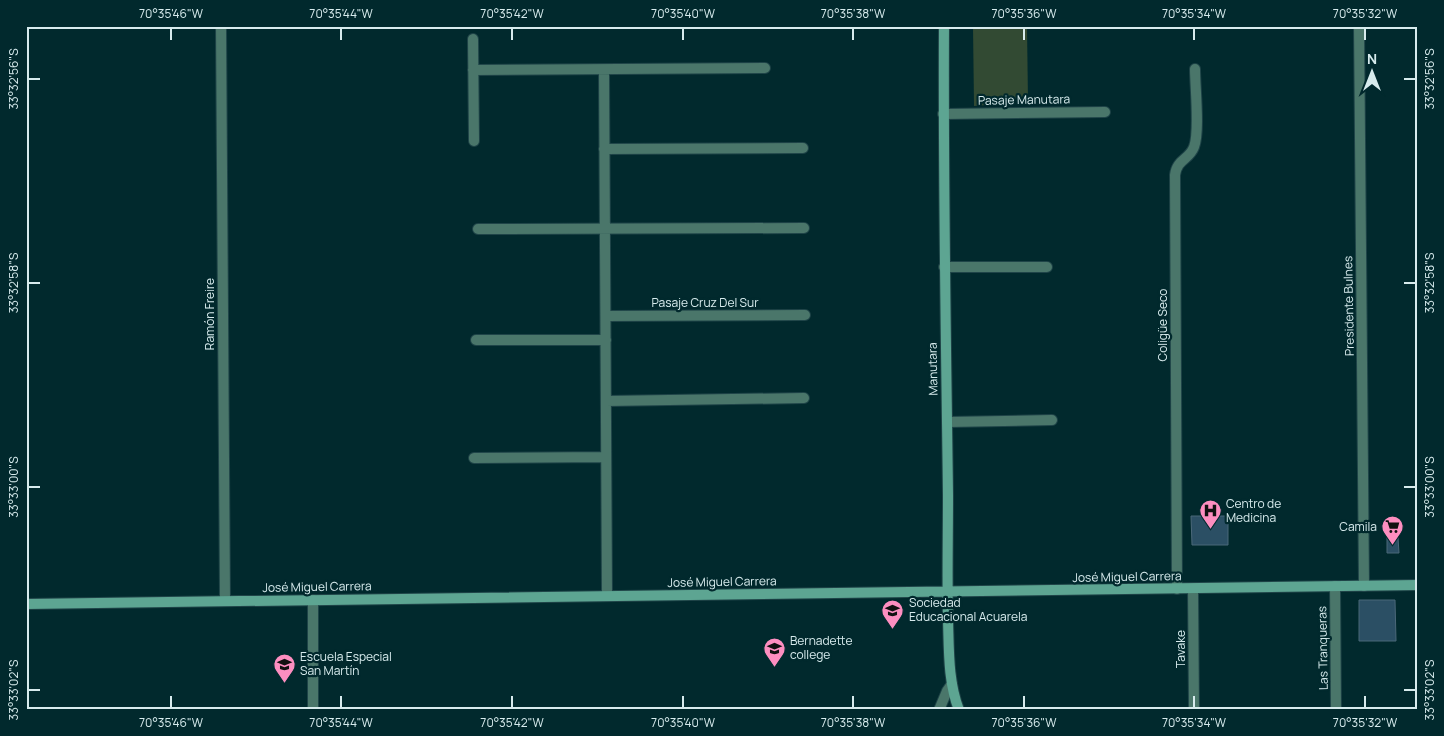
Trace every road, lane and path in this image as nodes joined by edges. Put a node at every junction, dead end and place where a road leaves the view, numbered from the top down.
1 (221, 26) edge
2 (944, 26) edge
3 (1359, 26) edge
4 (473, 39) dead end
5 (765, 68) dead end
6 (1195, 69) dead end
7 (474, 70) junction
8 (604, 70) junction
9 (1105, 112) dead end
10 (944, 114) junction
11 (474, 141) dead end
12 (803, 148) dead end
13 (604, 150) junction
14 (605, 228) junction
15 (804, 228) dead end
16 (478, 229) dead end
17 (1047, 266) dead end
18 (944, 267) junction
19 (805, 315) dead end
20 (606, 316) junction
21 (476, 340) dead end
22 (606, 340) junction
23 (804, 398) dead end
24 (606, 401) junction
25 (1052, 420) dead end
26 (947, 422) junction
27 (606, 457) junction
28 (474, 458) dead end
29 (1418, 585) edge
30 (1335, 586) junction
31 (1364, 586) junction
32 (1177, 589) junction
33 (1193, 589) junction
34 (948, 592) junction
35 (607, 596) junction
36 (313, 600) junction
37 (225, 601) junction
38 (26, 604) edge
39 (952, 684) junction
40 (313, 710) edge
41 (939, 710) edge
42 (960, 710) edge
43 (1194, 710) edge
44 (1336, 710) edge

1 - 37 street, Ramón Freire
2 - 10 street, Manutara
3 - 31 street, Presidente Bulnes
4 - 7 street
5 - 8 street
6 - 32 street, Coligüe Seco
7 - 8 street
7 - 11 street
8 - 13 street
9 - 10 street, Pasaje Manutara
10 - 18 street, Manutara
12 - 13 street
13 - 14 street
14 - 15 street
14 - 16 street
14 - 20 street
17 - 18 street
18 - 26 street, Manutara
19 - 20 street, Pasaje Cruz Del Sur
20 - 22 street
21 - 22 street
22 - 24 street
23 - 24 street
24 - 27 street
25 - 26 street
26 - 34 street, Manutara
27 - 28 street
27 - 35 street
29 - 31 street, José Miguel Carrera
30 - 31 street, José Miguel Carrera
30 - 33 street, José Miguel Carrera
30 - 44 street, Las Tranqueras
32 - 33 street, José Miguel Carrera
32 - 34 street, José Miguel Carrera
33 - 43 street, Tavake
34 - 35 street, José Miguel Carrera
34 - 39 street, Manutara
35 - 36 street, José Miguel Carrera
36 - 37 street, José Miguel Carrera
36 - 40 street
37 - 38 street, José Miguel Carrera
39 - 41 street
39 - 42 street, Manutara

